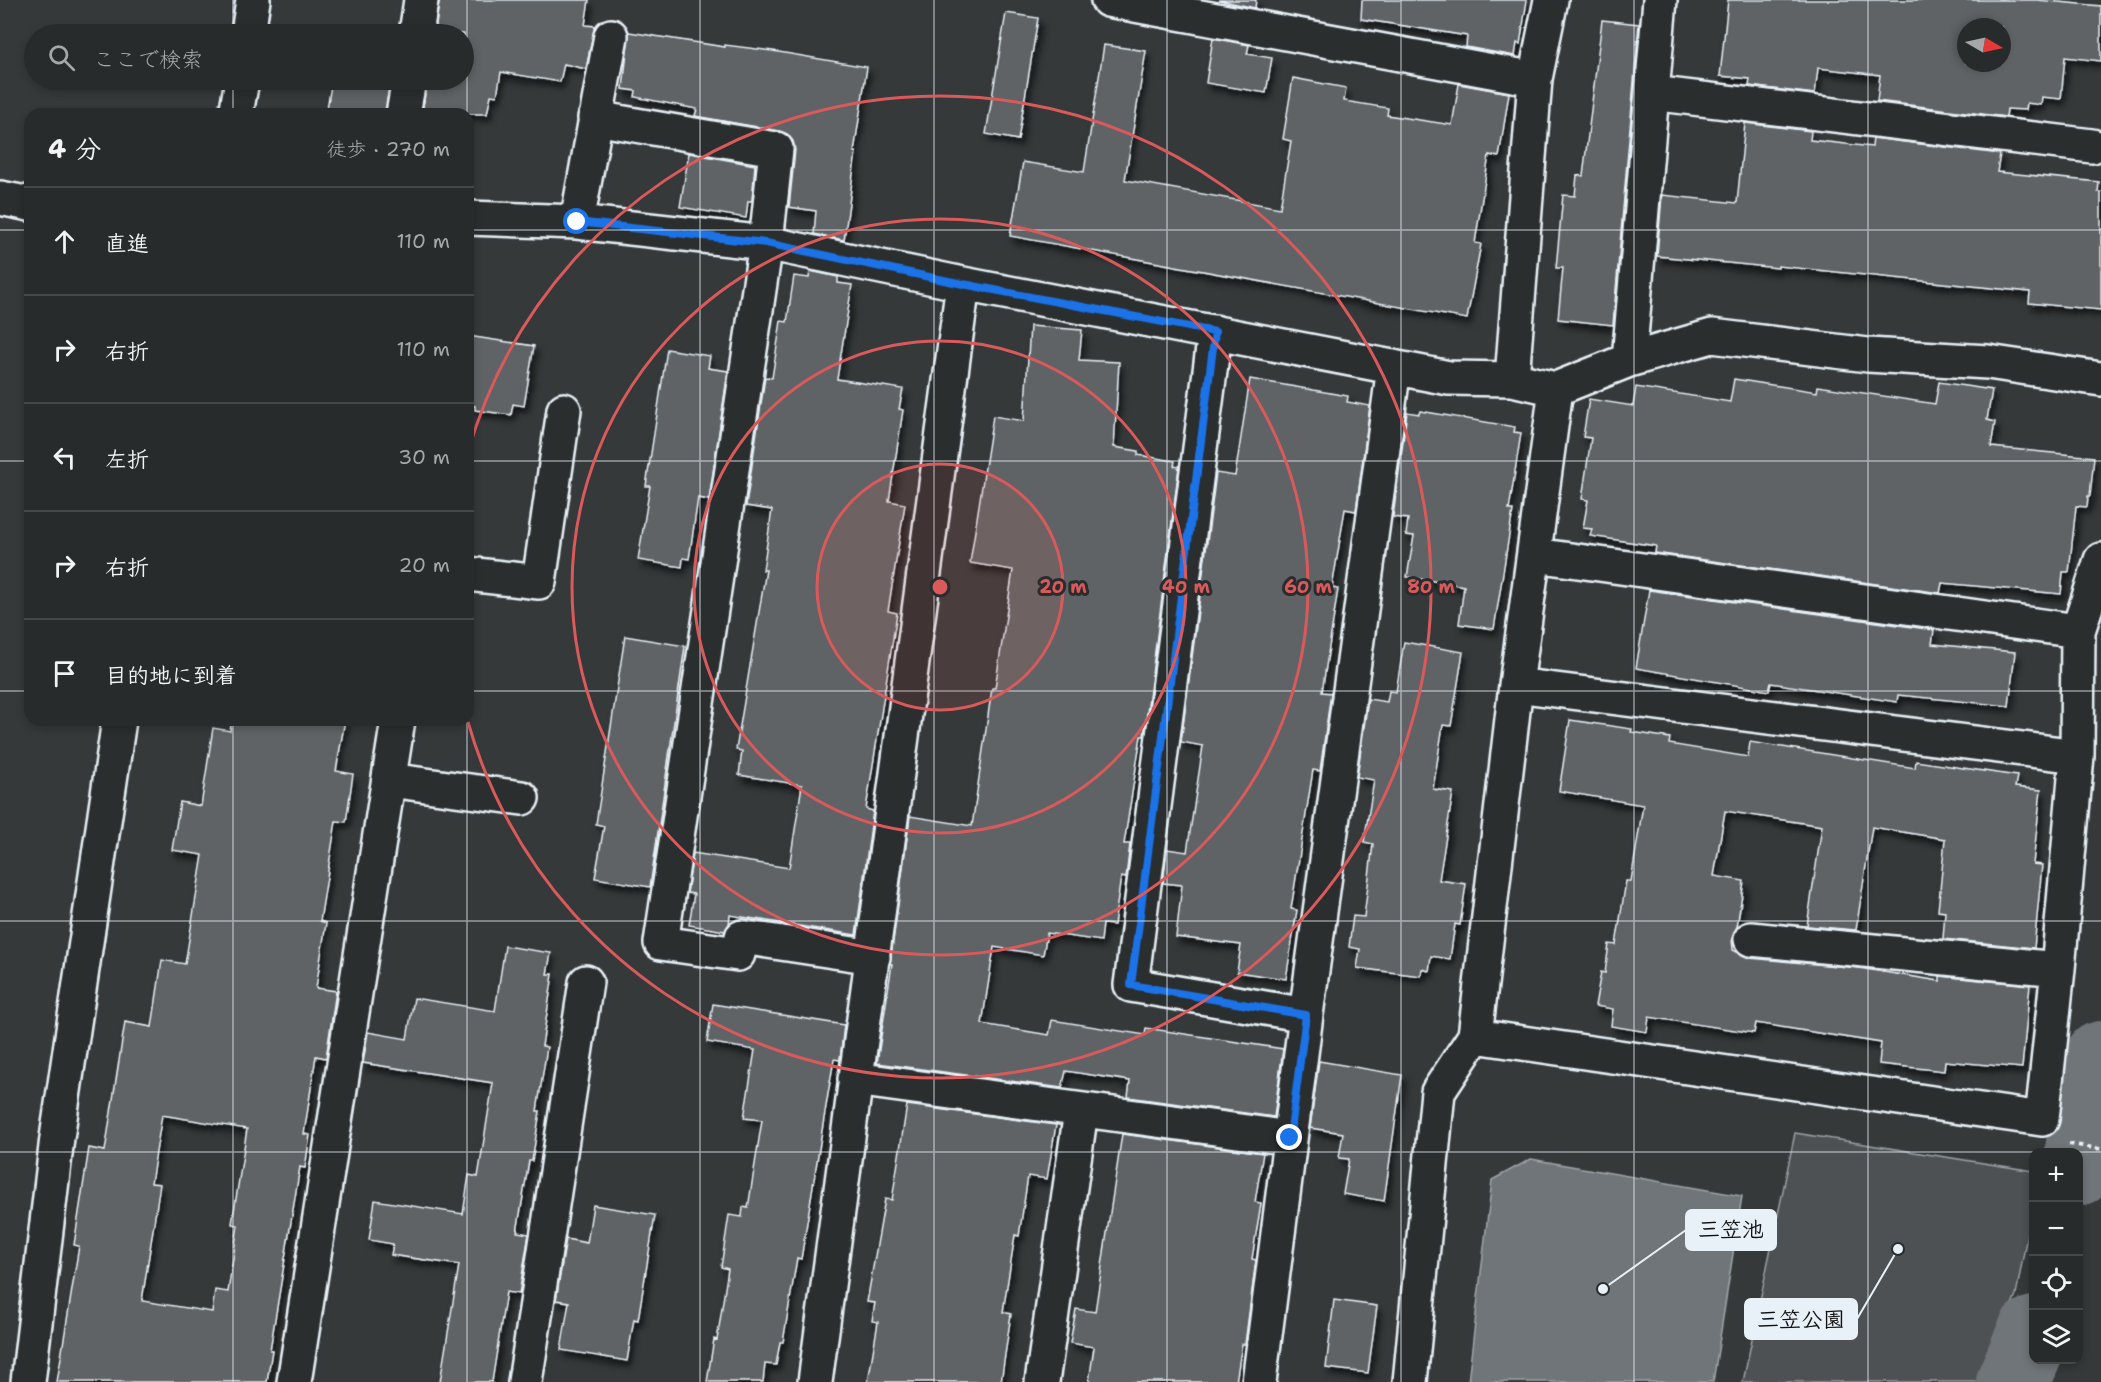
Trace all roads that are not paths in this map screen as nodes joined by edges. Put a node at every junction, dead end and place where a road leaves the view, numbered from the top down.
1 (253, 0) edge
2 (421, 0) edge
3 (1108, 0) edge
4 (1551, 0) edge
5 (1660, 0) edge
6 (249, 24) edge
7 (417, 24) edge
8 (611, 36) dead end
9 (1535, 79) junction
10 (240, 90) edge
11 (407, 90) edge
12 (1652, 93) junction
13 (237, 108) edge
14 (404, 108) edge
15 (595, 118) junction
16 (2091, 146) dead end
17 (0, 198) edge
18 (24, 203) edge
19 (474, 218) edge
20 (577, 222) junction
21 (766, 243) junction
22 (963, 284) junction
23 (1215, 332) junction
24 (1629, 360) junction
25 (1394, 367) junction
26 (1512, 379) junction
27 (2101, 379) edge
28 (1556, 389) junction
29 (564, 410) dead end
30 (1535, 555) junction
31 (2101, 560) edge
32 (474, 575) edge
33 (2078, 631) junction
34 (1516, 685) junction
35 (118, 726) edge
36 (397, 726) edge
37 (2077, 756) junction
38 (389, 780) junction
39 (522, 798) dead end
40 (1751, 939) dead end
41 (873, 957) junction
42 (2058, 969) junction
43 (586, 982) dead end
44 (1306, 1015) junction
45 (1474, 1036) junction
46 (855, 1079) junction
47 (1081, 1110) junction
48 (1290, 1138) junction
49 (28, 1382) edge
50 (294, 1382) edge
51 (525, 1382) edge
52 (815, 1382) edge
53 (1042, 1382) edge
54 (1259, 1382) edge
55 (1410, 1382) edge

1 - 6 street
2 - 7 street
3 - 9 street
4 - 9 street
5 - 12 street
8 - 15 street
9 - 26 street
10 - 13 street
11 - 14 street
12 - 16 street
12 - 24 street
15 - 20 street
15 - 21 street
17 - 18 street
19 - 20 street
20 - 21 street
21 - 22 street
21 - 41 street
22 - 23 street
22 - 41 street
23 - 25 street
23 - 44 street
24 - 27 street
24 - 28 street
25 - 26 street
25 - 44 street
26 - 28 street
28 - 30 street
29 - 32 street
30 - 33 street
30 - 34 street
31 - 33 street
33 - 37 street
34 - 37 street
34 - 45 street
35 - 49 street
36 - 38 street
37 - 42 street
38 - 39 street
38 - 50 street
40 - 42 street
41 - 46 street
42 - 45 street
43 - 51 street
44 - 48 street
45 - 55 street
46 - 47 street
46 - 52 street
47 - 48 street
47 - 53 street
48 - 54 street

